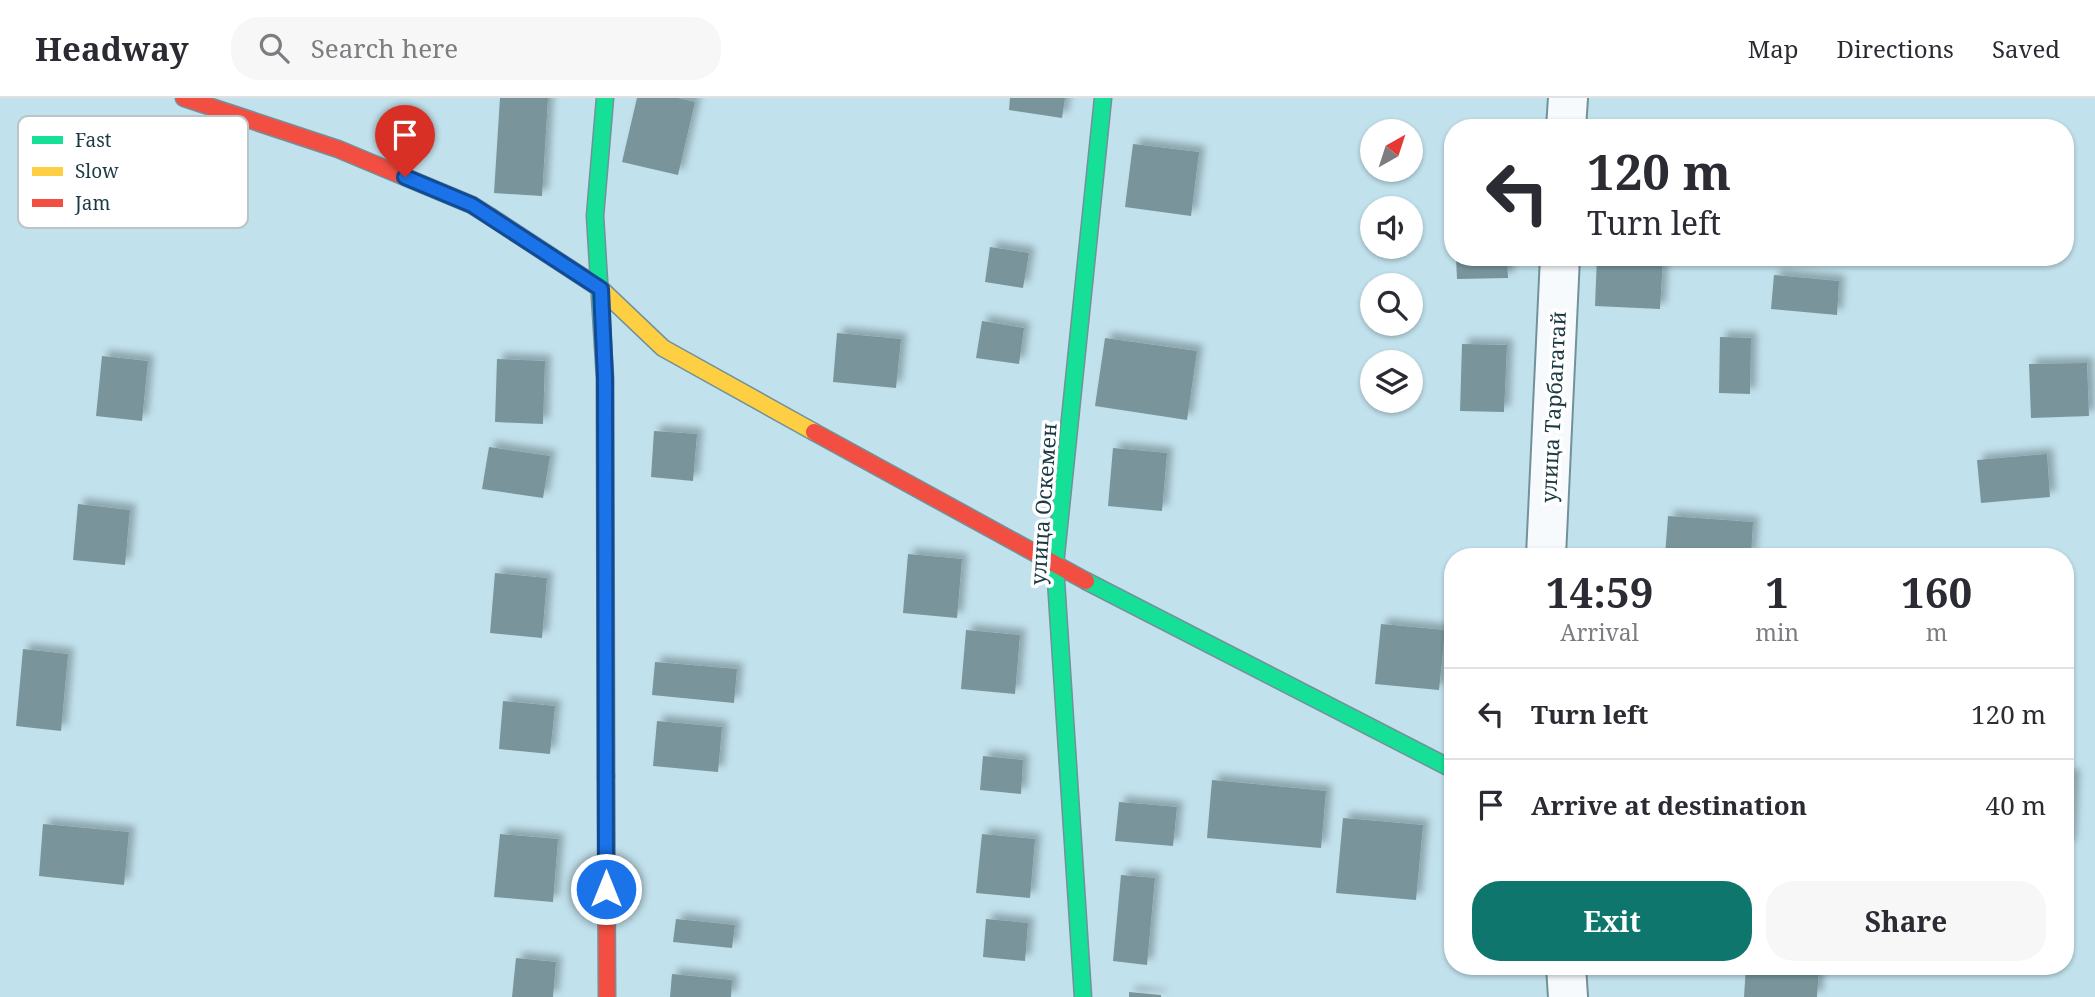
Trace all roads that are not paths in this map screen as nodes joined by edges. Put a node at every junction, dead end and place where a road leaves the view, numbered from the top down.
1 (184, 98) edge
2 (605, 98) edge
3 (1103, 98) edge
4 (1568, 98) edge
5 (238, 116) edge
6 (248, 119) edge
7 (1567, 119) edge
8 (1560, 266) edge
9 (601, 289) junction
10 (1546, 548) edge
11 (1055, 565) junction
12 (1444, 765) edge
13 (1567, 975) edge
14 (607, 997) edge
15 (1083, 997) edge
16 (1568, 997) edge

1 - 5 street
2 - 9 street
3 - 11 street, улица Оскемен
4 - 7 street
6 - 9 street
8 - 10 street, улица Тарбагатай
9 - 11 street
9 - 14 street
11 - 12 street
11 - 15 street, улица Оскемен
13 - 16 street

